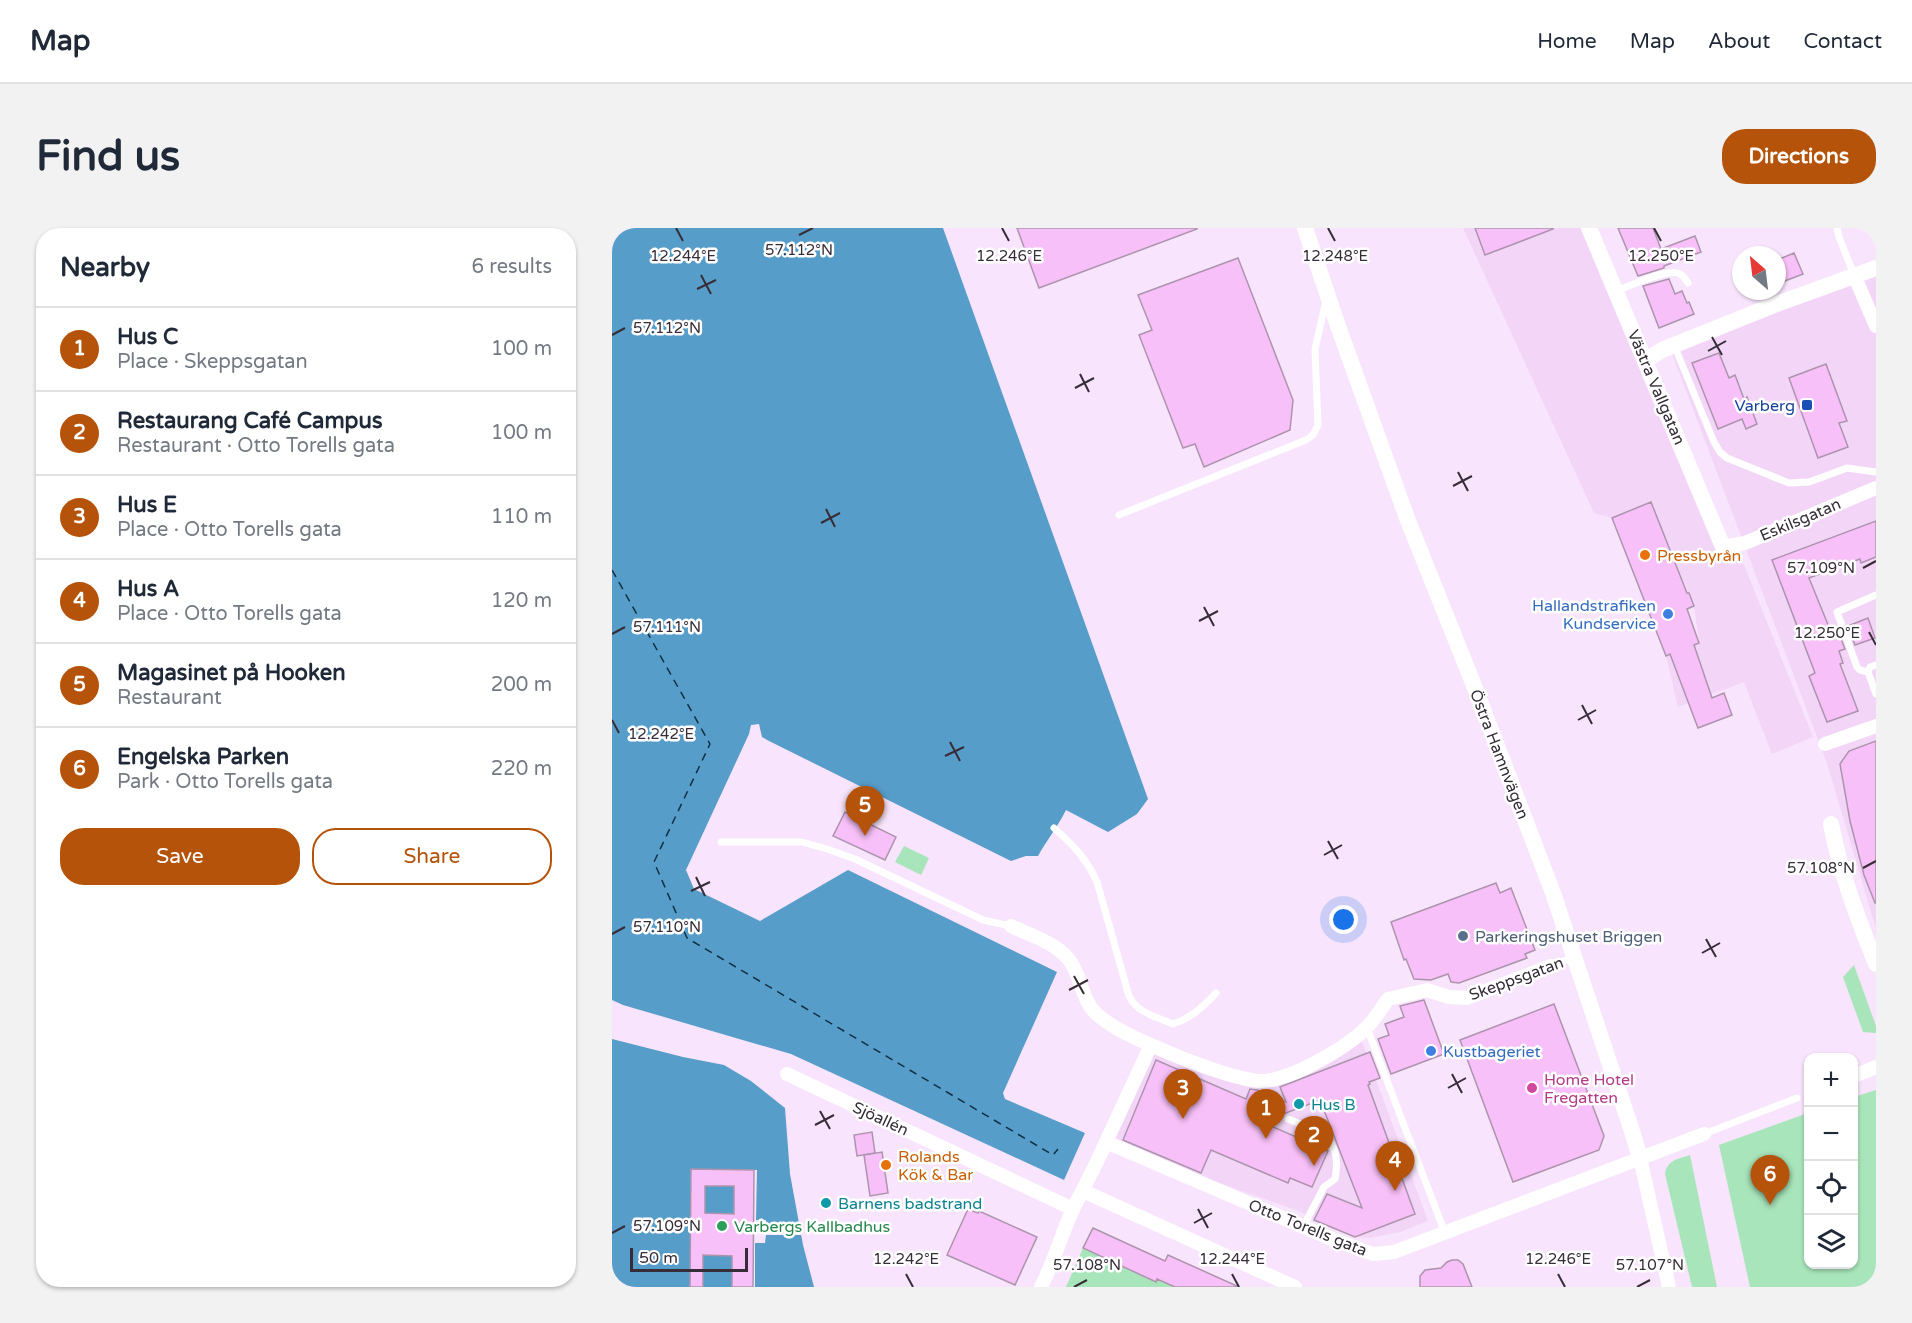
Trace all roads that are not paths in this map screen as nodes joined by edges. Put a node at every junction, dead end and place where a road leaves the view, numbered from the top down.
1 (1305, 228) edge
2 (1589, 228) edge
3 (1837, 228) edge
4 (1876, 268) edge
5 (1854, 275) junction
6 (1688, 284) dead end
7 (1616, 291) junction
8 (1327, 294) junction
9 (1876, 326) edge
10 (1674, 345) junction
11 (1646, 360) junction
12 (1876, 472) edge
13 (1876, 488) edge
14 (1119, 515) dead end
15 (1723, 547) joint
16 (1876, 595) edge
17 (1876, 664) edge
18 (1868, 672) junction
19 (1876, 694) edge
20 (1876, 726) edge
21 (1825, 744) dead end
22 (1832, 824) dead end
23 (1054, 828) dead end
24 (721, 842) dead end
25 (1011, 926) joint
26 (1574, 957) junction
27 (1876, 964) edge
28 (1551, 966) joint
29 (1216, 993) dead end
30 (1366, 1028) junction
31 (1151, 1045) junction
32 (1876, 1067) edge
33 (787, 1074) dead end
34 (1858, 1074) edge
35 (1797, 1098) dead end
36 (1287, 1119) dead end
37 (1704, 1134) joint
38 (1106, 1142) junction
39 (1640, 1158) junction
40 (1083, 1191) junction
41 (1073, 1209) junction
42 (1303, 1227) junction
43 (1445, 1233) junction
44 (1041, 1287) edge
45 (1294, 1287) edge
46 (1669, 1287) edge

1 - 8 street, Östra Hamnvägen
2 - 7 street, Västra Vallgatan
3 - 5 lane
4 - 5 street
5 - 9 street
5 - 10 street
6 - 7 lane
7 - 11 street, Västra Vallgatan
8 - 14 lane
8 - 26 street, Östra Hamnvägen
10 - 11 street
10 - 12 lane
11 - 15 street, Västra Vallgatan
13 - 15 street, Eskilsgatan
16 - 18 lane
17 - 18 lane
18 - 19 lane
20 - 21 street
22 - 27 street
23 - 29 lane
24 - 25 lane
25 - 31 street, Skeppsgatan
26 - 28 lane, Skeppsgatan
26 - 39 street, Östra Hamnvägen
28 - 30 street, Skeppsgatan
30 - 31 street, Skeppsgatan
30 - 43 lane
31 - 38 street
32 - 34 street
33 - 41 street, Sjöallén
35 - 37 lane, Otto Torells gata
36 - 42 lane
37 - 39 street, Otto Torells gata
38 - 40 street
38 - 42 street, Otto Torells gata
39 - 43 street, Otto Torells gata
39 - 46 street, Östra Hamnvägen
40 - 41 street
40 - 45 street
41 - 44 street
42 - 43 street, Otto Torells gata

